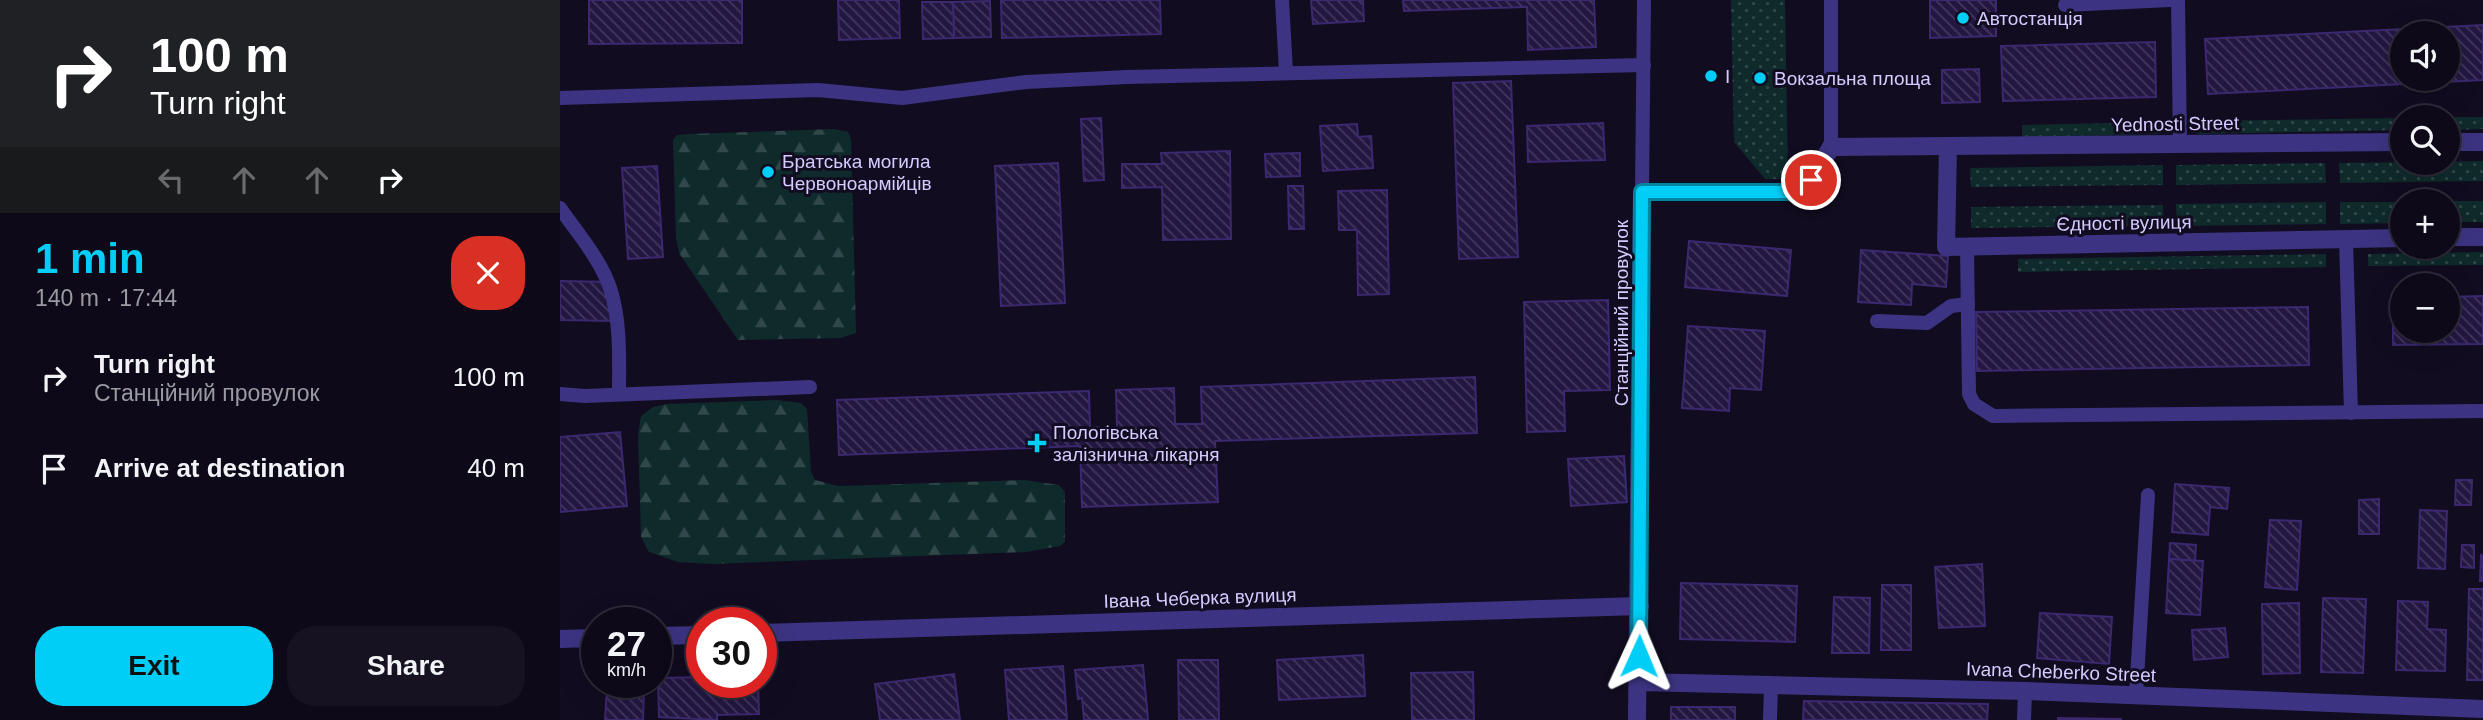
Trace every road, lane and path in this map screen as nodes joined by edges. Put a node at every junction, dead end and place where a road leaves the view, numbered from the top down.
1 (1282, 0) edge
2 (1644, 0) edge
3 (1832, 0) edge
4 (2170, 0) edge
5 (2178, 0) edge
6 (2065, 5) dead end
7 (1644, 65) junction
8 (1286, 72) junction
9 (560, 98) edge
10 (2390, 142) edge
11 (2460, 142) edge
12 (2483, 142) edge
13 (2180, 145) junction
14 (1831, 147) junction
15 (1948, 147) junction
16 (1642, 192) junction
17 (560, 208) edge
18 (2483, 236) edge
19 (2460, 237) edge
20 (2390, 238) edge
21 (2346, 239) junction
22 (1967, 247) junction
23 (1968, 304) junction
24 (1877, 321) dead end
25 (810, 387) dead end
26 (560, 394) edge
27 (619, 394) junction
28 (2483, 411) edge
29 (2351, 413) junction
30 (2148, 495) dead end
31 (1640, 606) junction
32 (777, 633) edge
33 (581, 638) edge
34 (560, 639) edge
35 (1638, 682) junction
36 (1771, 685) junction
37 (2025, 691) junction
38 (2136, 695) junction
39 (2483, 709) edge
40 (1637, 720) edge
41 (1770, 720) edge
42 (2024, 720) edge

1 - 8 lane
2 - 7 lane
3 - 14 lane
4 - 6 lane
5 - 13 lane
7 - 8 lane
7 - 16 lane
8 - 9 lane
10 - 13 street, Yednosti Street
11 - 12 street
13 - 15 street, Yednosti Street
14 - 15 street
14 - 16 street
15 - 22 street
16 - 31 street, Станційний провулок
17 - 27 lane
18 - 19 street
20 - 21 street, Єдності вулиця
21 - 22 street, Єдності вулиця
21 - 29 lane
22 - 23 lane
23 - 24 lane
23 - 29 lane
25 - 27 lane
26 - 27 lane
28 - 29 lane
30 - 38 lane
31 - 32 street, Івана Чеберка вулиця
31 - 35 street, Станційний провулок
33 - 34 street
35 - 36 street, Ivana Cheberko Street
35 - 40 street, Станційний провулок
36 - 37 street, Ivana Cheberko Street
36 - 41 lane
37 - 38 street, Ivana Cheberko Street
37 - 42 lane
38 - 39 street, Ivana Cheberko Street

